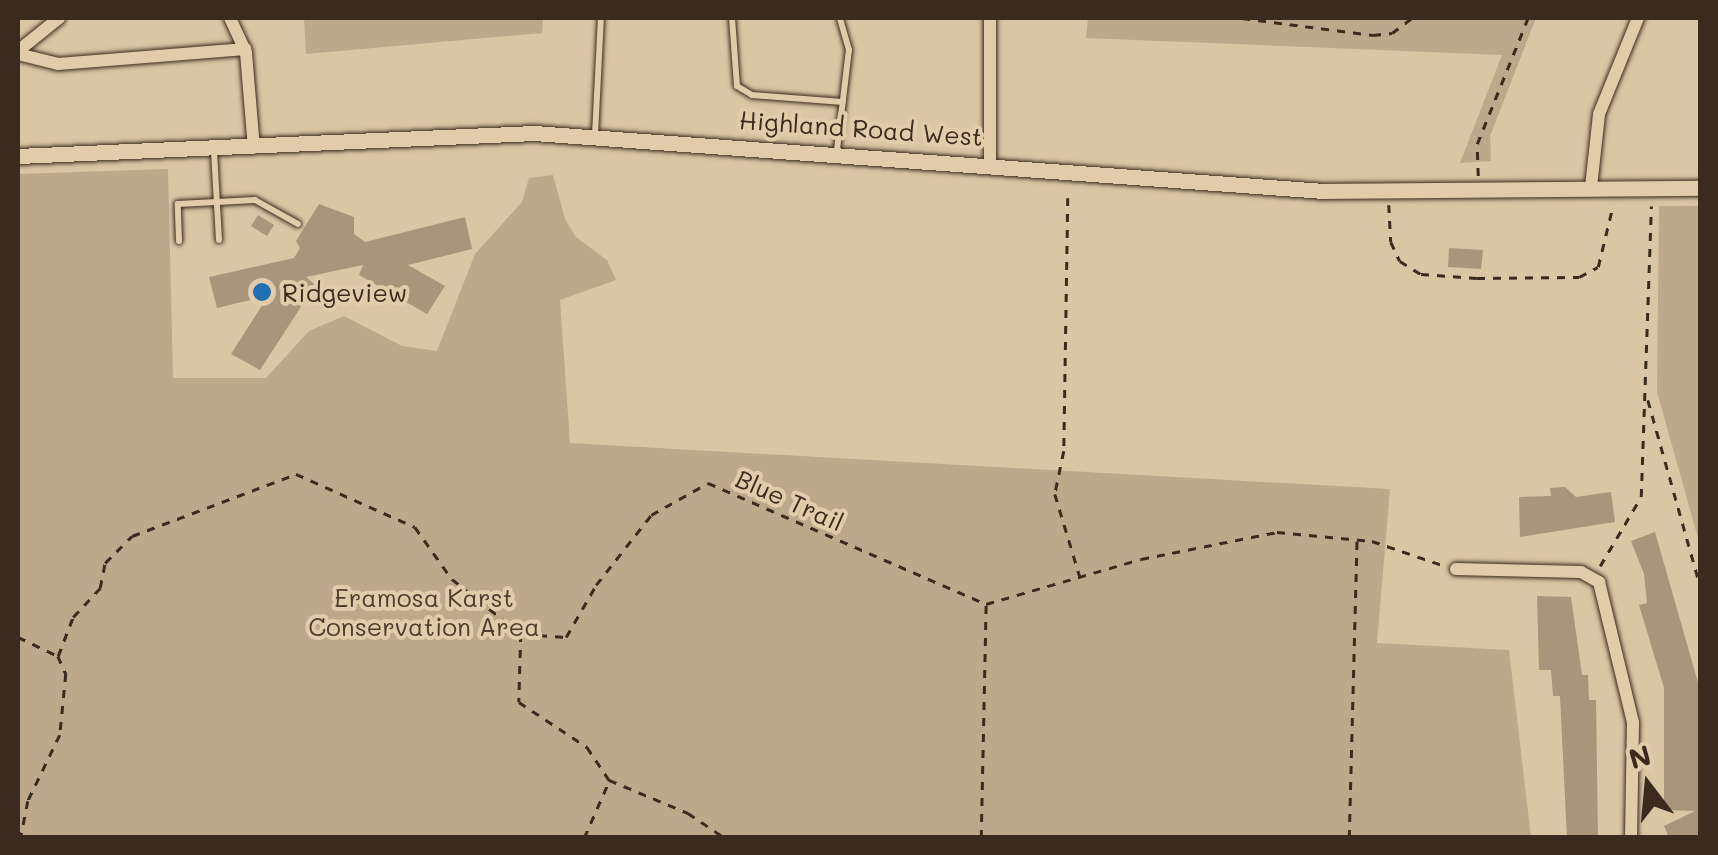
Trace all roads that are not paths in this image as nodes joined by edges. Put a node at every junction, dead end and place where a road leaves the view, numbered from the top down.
1 (58, 18) edge
2 (230, 18) edge
3 (601, 18) edge
4 (732, 18) edge
5 (840, 18) edge
6 (990, 18) edge
7 (1638, 18) edge
8 (245, 49) junction
9 (18, 53) edge
10 (843, 102) junction
11 (595, 136) junction
12 (254, 148) junction
13 (214, 150) junction
14 (836, 150) junction
15 (18, 156) edge
16 (990, 162) junction
17 (1590, 187) junction
18 (1700, 188) edge
19 (217, 202) junction
20 (298, 224) dead end
21 (219, 240) dead end
22 (179, 241) dead end
23 (1456, 570) road end
24 (1632, 838) edge

1 - 9 street
2 - 8 street
3 - 11 lane
4 - 10 lane
5 - 10 lane
6 - 16 street
7 - 17 street
8 - 9 street
8 - 12 street
10 - 14 lane
11 - 12 street, Highland Road West
11 - 14 street, Highland Road West
12 - 13 street, Highland Road West
13 - 15 street, Highland Road West
13 - 19 lane
14 - 16 street, Highland Road West
16 - 17 street, Highland Road West
17 - 18 street, Highland Road West
19 - 20 lane
19 - 21 lane
19 - 22 lane
23 - 24 street

